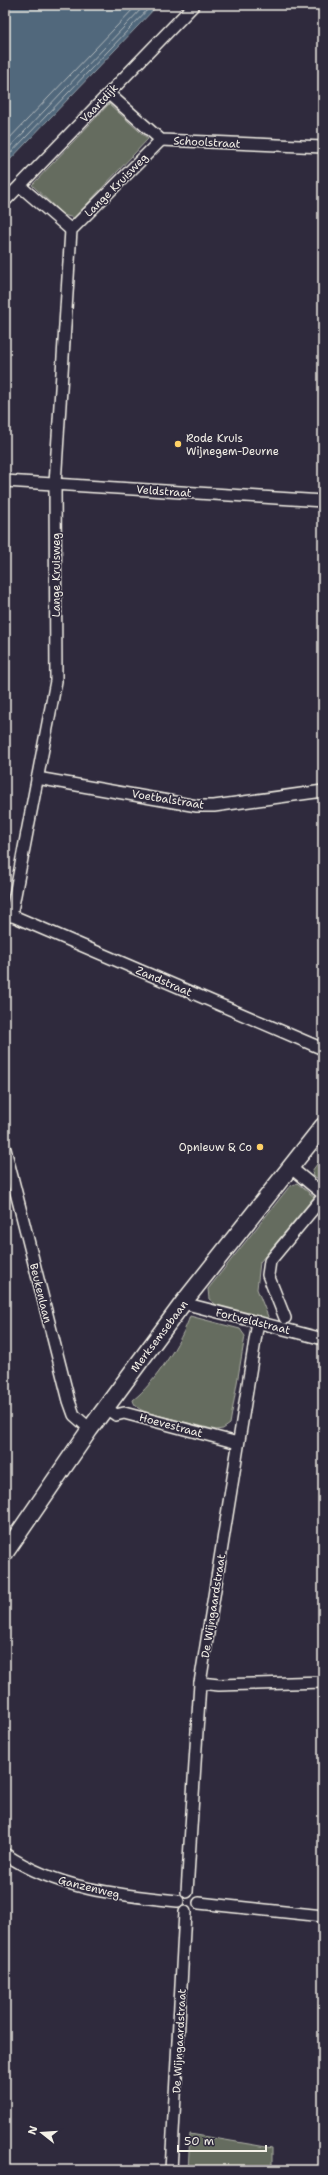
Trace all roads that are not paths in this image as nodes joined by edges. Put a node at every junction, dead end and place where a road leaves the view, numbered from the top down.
1 (194, 5) edge
2 (109, 94) junction
3 (161, 140) junction
4 (323, 147) edge
5 (20, 186) junction
6 (5, 201) edge
7 (71, 230) junction
8 (5, 481) edge
9 (55, 484) junction
10 (323, 501) edge
11 (37, 778) junction
12 (323, 791) edge
13 (8, 914) edge
14 (323, 1050) edge
15 (323, 1126) edge
16 (5, 1149) edge
17 (290, 1168) junction
18 (323, 1195) edge
19 (183, 1303) junction
20 (284, 1318) dead end
21 (258, 1322) junction
22 (323, 1339) edge
23 (106, 1408) junction
24 (90, 1429) junction
25 (238, 1443) junction
26 (5, 1553) edge
27 (323, 1682) edge
28 (200, 1683) junction
29 (5, 1854) edge
30 (187, 1892) junction
31 (178, 1901) junction
32 (199, 1903) junction
33 (185, 1912) junction
34 (323, 1916) edge
35 (171, 2170) edge

1 - 2 street, Vaartdijk
2 - 3 street, Schoolstraat
2 - 5 street, Vaartdijk
3 - 4 street, Schoolstraat
3 - 7 street, Lange Kruisweg
5 - 6 street, Vaartdijk
5 - 7 street
7 - 9 street, Lange Kruisweg
8 - 9 street, Veldstraat
9 - 10 street, Veldstraat
9 - 11 street, Lange Kruisweg
11 - 12 street, Voetbalstraat
11 - 13 street, Lange Kruisweg
13 - 14 street, Zandstraat
15 - 17 main road, Merksemsebaan
16 - 24 street, Beukenlaan
17 - 18 street
17 - 19 main road, Merksemsebaan
18 - 20 street
19 - 21 street, Fortveldstraat
19 - 23 main road, Merksemsebaan
21 - 22 street, Fortveldstraat
21 - 25 street, De Wijngaardstraat
23 - 24 main road, Merksemsebaan
23 - 25 street, Hoevestraat
24 - 26 main road, Merksemsebaan
25 - 28 street, De Wijngaardstraat
27 - 28 street
28 - 30 street, De Wijngaardstraat
29 - 31 street, Ganzenweg
30 - 31 street
30 - 32 street
31 - 33 street
32 - 33 street
32 - 34 street
33 - 35 street, De Wijngaardstraat

